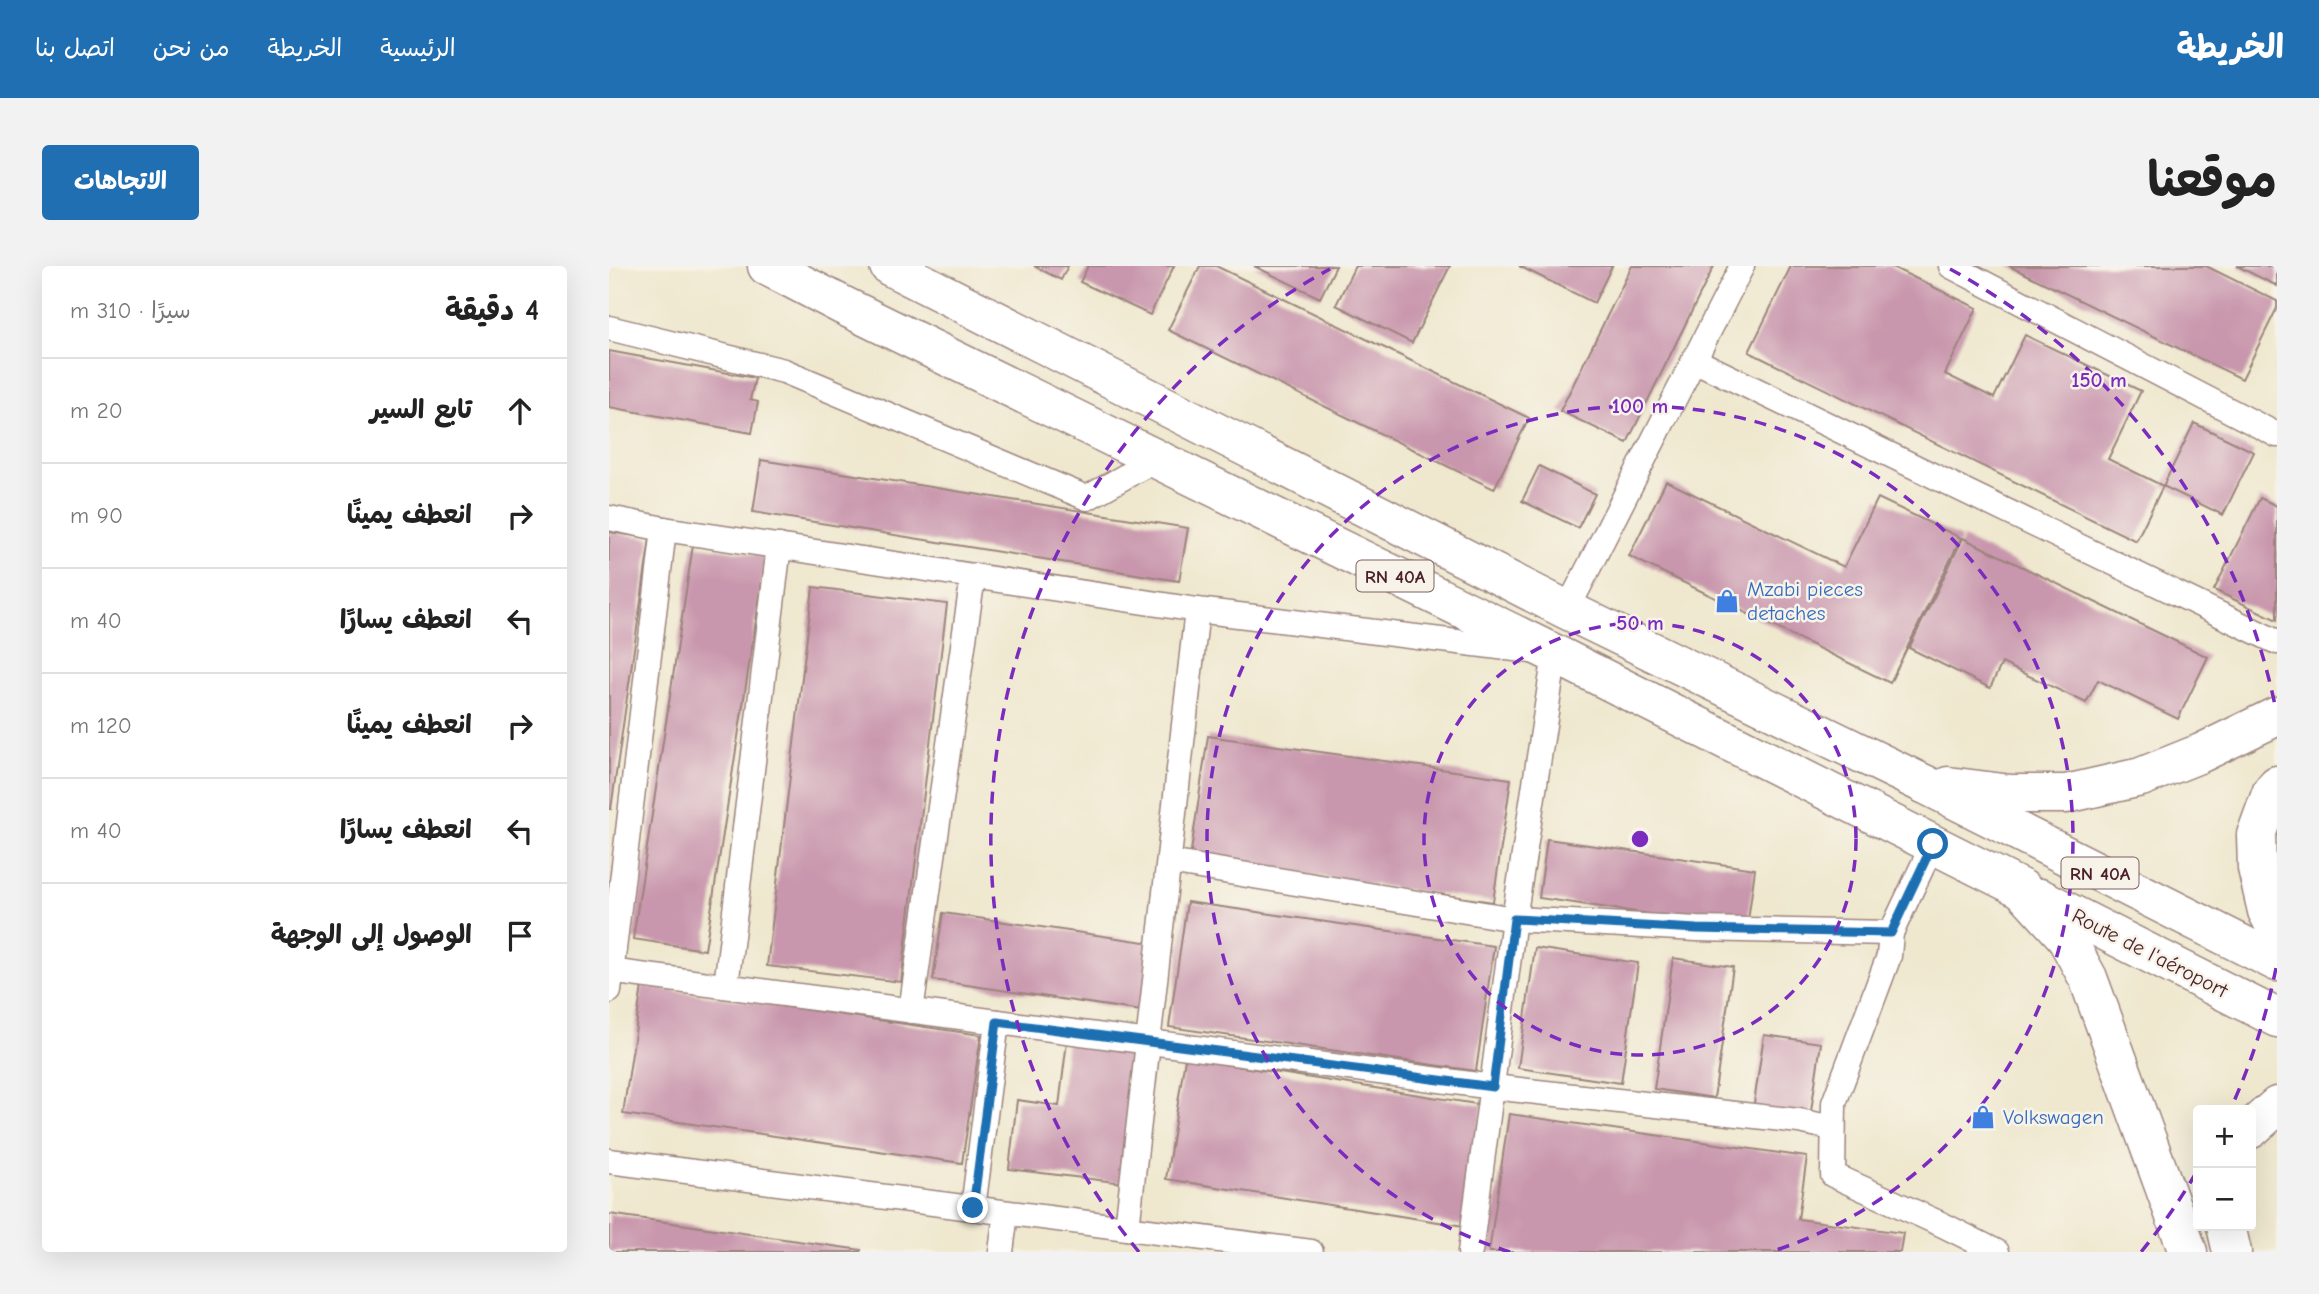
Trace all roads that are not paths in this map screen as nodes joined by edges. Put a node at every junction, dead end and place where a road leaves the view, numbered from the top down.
1 (767, 266) edge
2 (889, 266) edge
3 (1742, 266) edge
4 (1951, 266) edge
5 (609, 328) edge
6 (1694, 360) junction
7 (2277, 435) edge
8 (1156, 459) junction
9 (609, 518) edge
10 (664, 529) junction
11 (779, 546) junction
12 (973, 576) junction
13 (1197, 610) junction
14 (1567, 610) junction
15 (2277, 642) edge
16 (1555, 654) junction
17 (2277, 716) edge
18 (1924, 784) junction
19 (2277, 785) edge
20 (1933, 844) junction
21 (1169, 862) junction
22 (2022, 889) junction
23 (1514, 919) junction
24 (2212, 929) junction
25 (2277, 930) edge
26 (1891, 933) junction
27 (2277, 962) edge
28 (2190, 974) junction
29 (610, 978) edge
30 (726, 986) junction
31 (911, 1011) junction
32 (2277, 1018) edge
33 (997, 1022) junction
34 (1150, 1042) junction
35 (1493, 1087) junction
36 (2277, 1106) edge
37 (2256, 1125) edge
38 (1833, 1128) junction
39 (609, 1161) edge
40 (973, 1208) junction
41 (1006, 1213) junction
42 (1127, 1228) junction
43 (2227, 1231) edge
44 (1001, 1252) edge
45 (1311, 1252) edge
46 (1470, 1252) edge
47 (1997, 1252) edge
48 (2188, 1252) edge
49 (2232, 1252) edge

1 - 8 main road, RN 40A
2 - 14 main road, RN 40A
3 - 6 street
4 - 7 street
5 - 8 street
6 - 14 street
6 - 15 street
8 - 16 main road, RN 40A
9 - 10 street
10 - 11 street
10 - 29 street
11 - 12 street
11 - 30 street
12 - 13 street
12 - 31 street
13 - 16 street
13 - 21 street
14 - 18 main road, RN 40A
16 - 20 main road, RN 40A
16 - 23 street
17 - 18 main road
18 - 24 main road, RN 40A
19 - 25 main road
20 - 22 main road, RN 40A
20 - 26 street
21 - 23 street
21 - 34 street
22 - 28 main road, Route de l'aéroport / RN 40A
22 - 48 main road
23 - 26 street
23 - 35 street
24 - 27 main road, RN 40A
24 - 28 main road
26 - 38 street
28 - 32 main road, Route de l'aéroport / RN 40A
29 - 30 street
30 - 31 street
31 - 33 street
33 - 34 street
33 - 40 street
34 - 35 street
34 - 42 street
35 - 38 street
35 - 46 street
36 - 37 main road
38 - 47 street
39 - 40 street
40 - 41 street
41 - 42 street
41 - 44 street
42 - 45 street
43 - 49 main road

